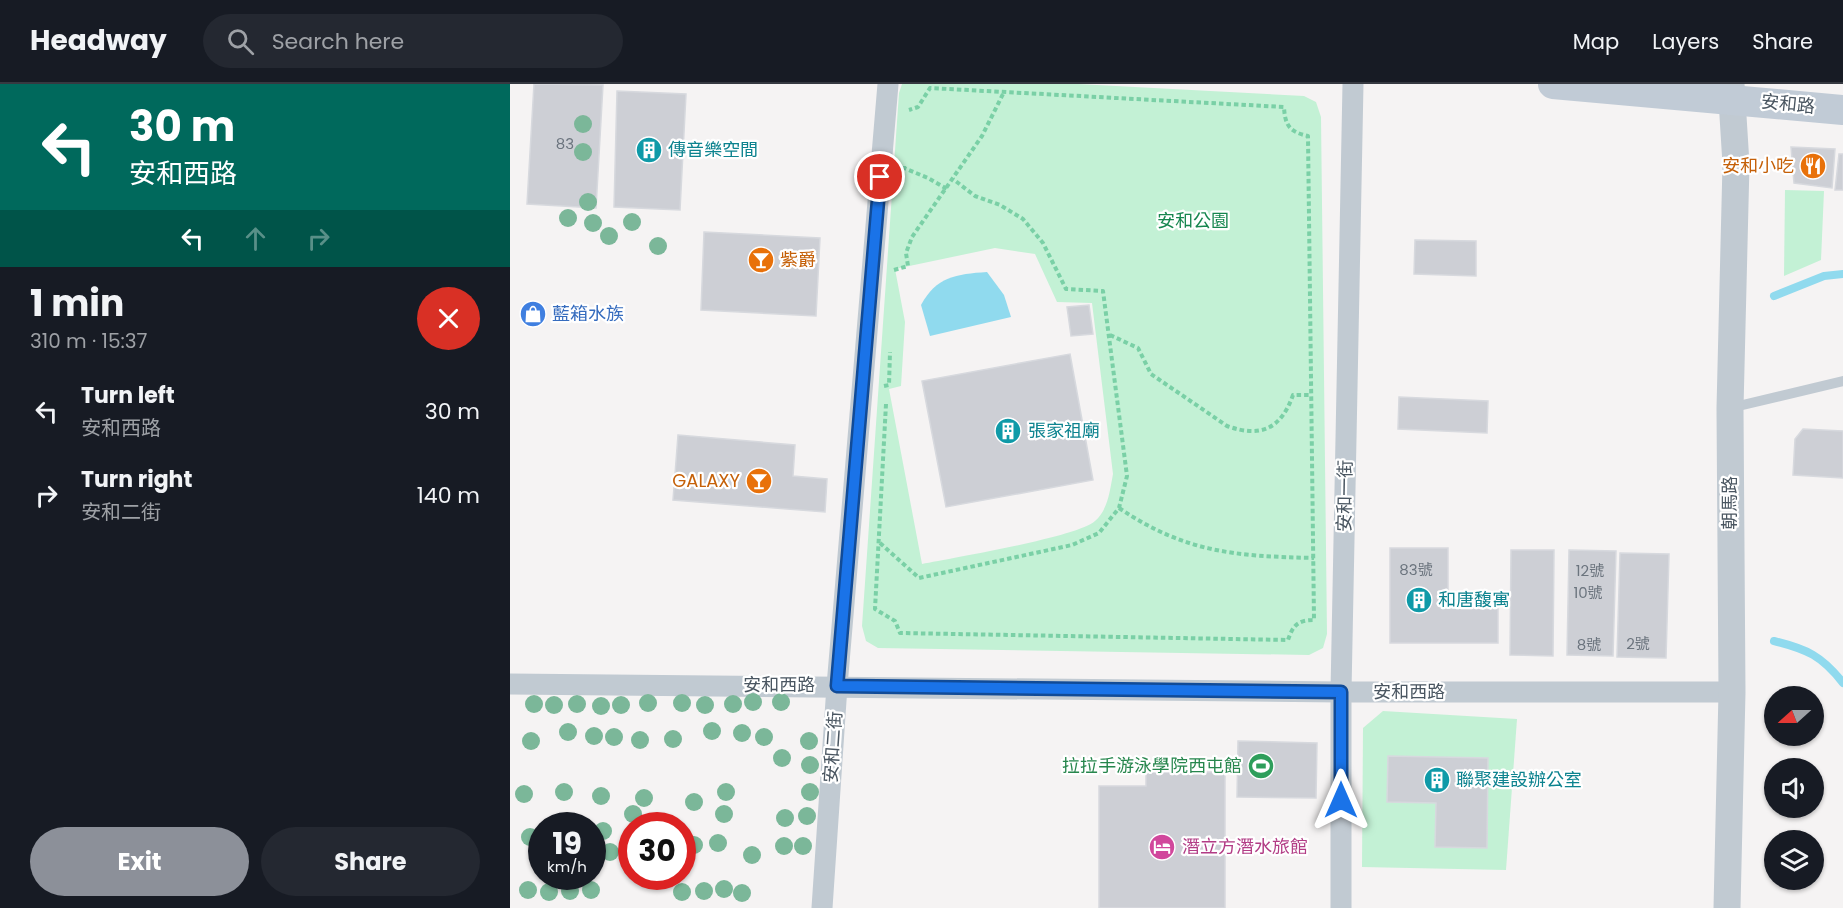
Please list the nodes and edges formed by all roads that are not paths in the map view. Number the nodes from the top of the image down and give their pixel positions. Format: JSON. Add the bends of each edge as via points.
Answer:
{"nodes":[{"id":1,"x":888,"y":84,"type":"edge"},
{"id":2,"x":1353,"y":84,"type":"edge"},
{"id":3,"x":1553,"y":84,"type":"edge"},
{"id":4,"x":1734,"y":89,"type":"edge"},
{"id":5,"x":1843,"y":110,"type":"edge"},
{"id":6,"x":1843,"y":381,"type":"edge"},
{"id":7,"x":1730,"y":408,"type":"junction"},
{"id":8,"x":510,"y":684,"type":"edge"},
{"id":9,"x":837,"y":686,"type":"junction"},
{"id":10,"x":1341,"y":692,"type":"junction"},
{"id":11,"x":1732,"y":692,"type":"junction"},
{"id":12,"x":822,"y":908,"type":"edge"},
{"id":13,"x":1341,"y":908,"type":"edge"},
{"id":14,"x":1727,"y":908,"type":"edge"}],
"edges":[{"from":1,"to":9,"type":"street","name":"安和二街"},
{"from":2,"to":10,"type":"street","name":"安和一街"},
{"from":3,"to":4,"type":"main road","name":"安和路"},
{"from":4,"to":5,"type":"main road","name":"安和路"},
{"from":4,"to":7,"type":"street","name":"朝馬路"},
{"from":6,"to":7,"type":"lane"},
{"from":7,"to":11,"type":"street","name":"朝馬路"},
{"from":8,"to":9,"type":"street","name":"安和西路"},
{"from":9,"to":10,"type":"street","name":"安和西路"},
{"from":9,"to":12,"type":"street","name":"安和二街"},
{"from":10,"to":11,"type":"street","name":"安和西路"},
{"from":10,"to":13,"type":"street","name":"安和一街"},
{"from":11,"to":14,"type":"street","name":"朝馬路"}]}
